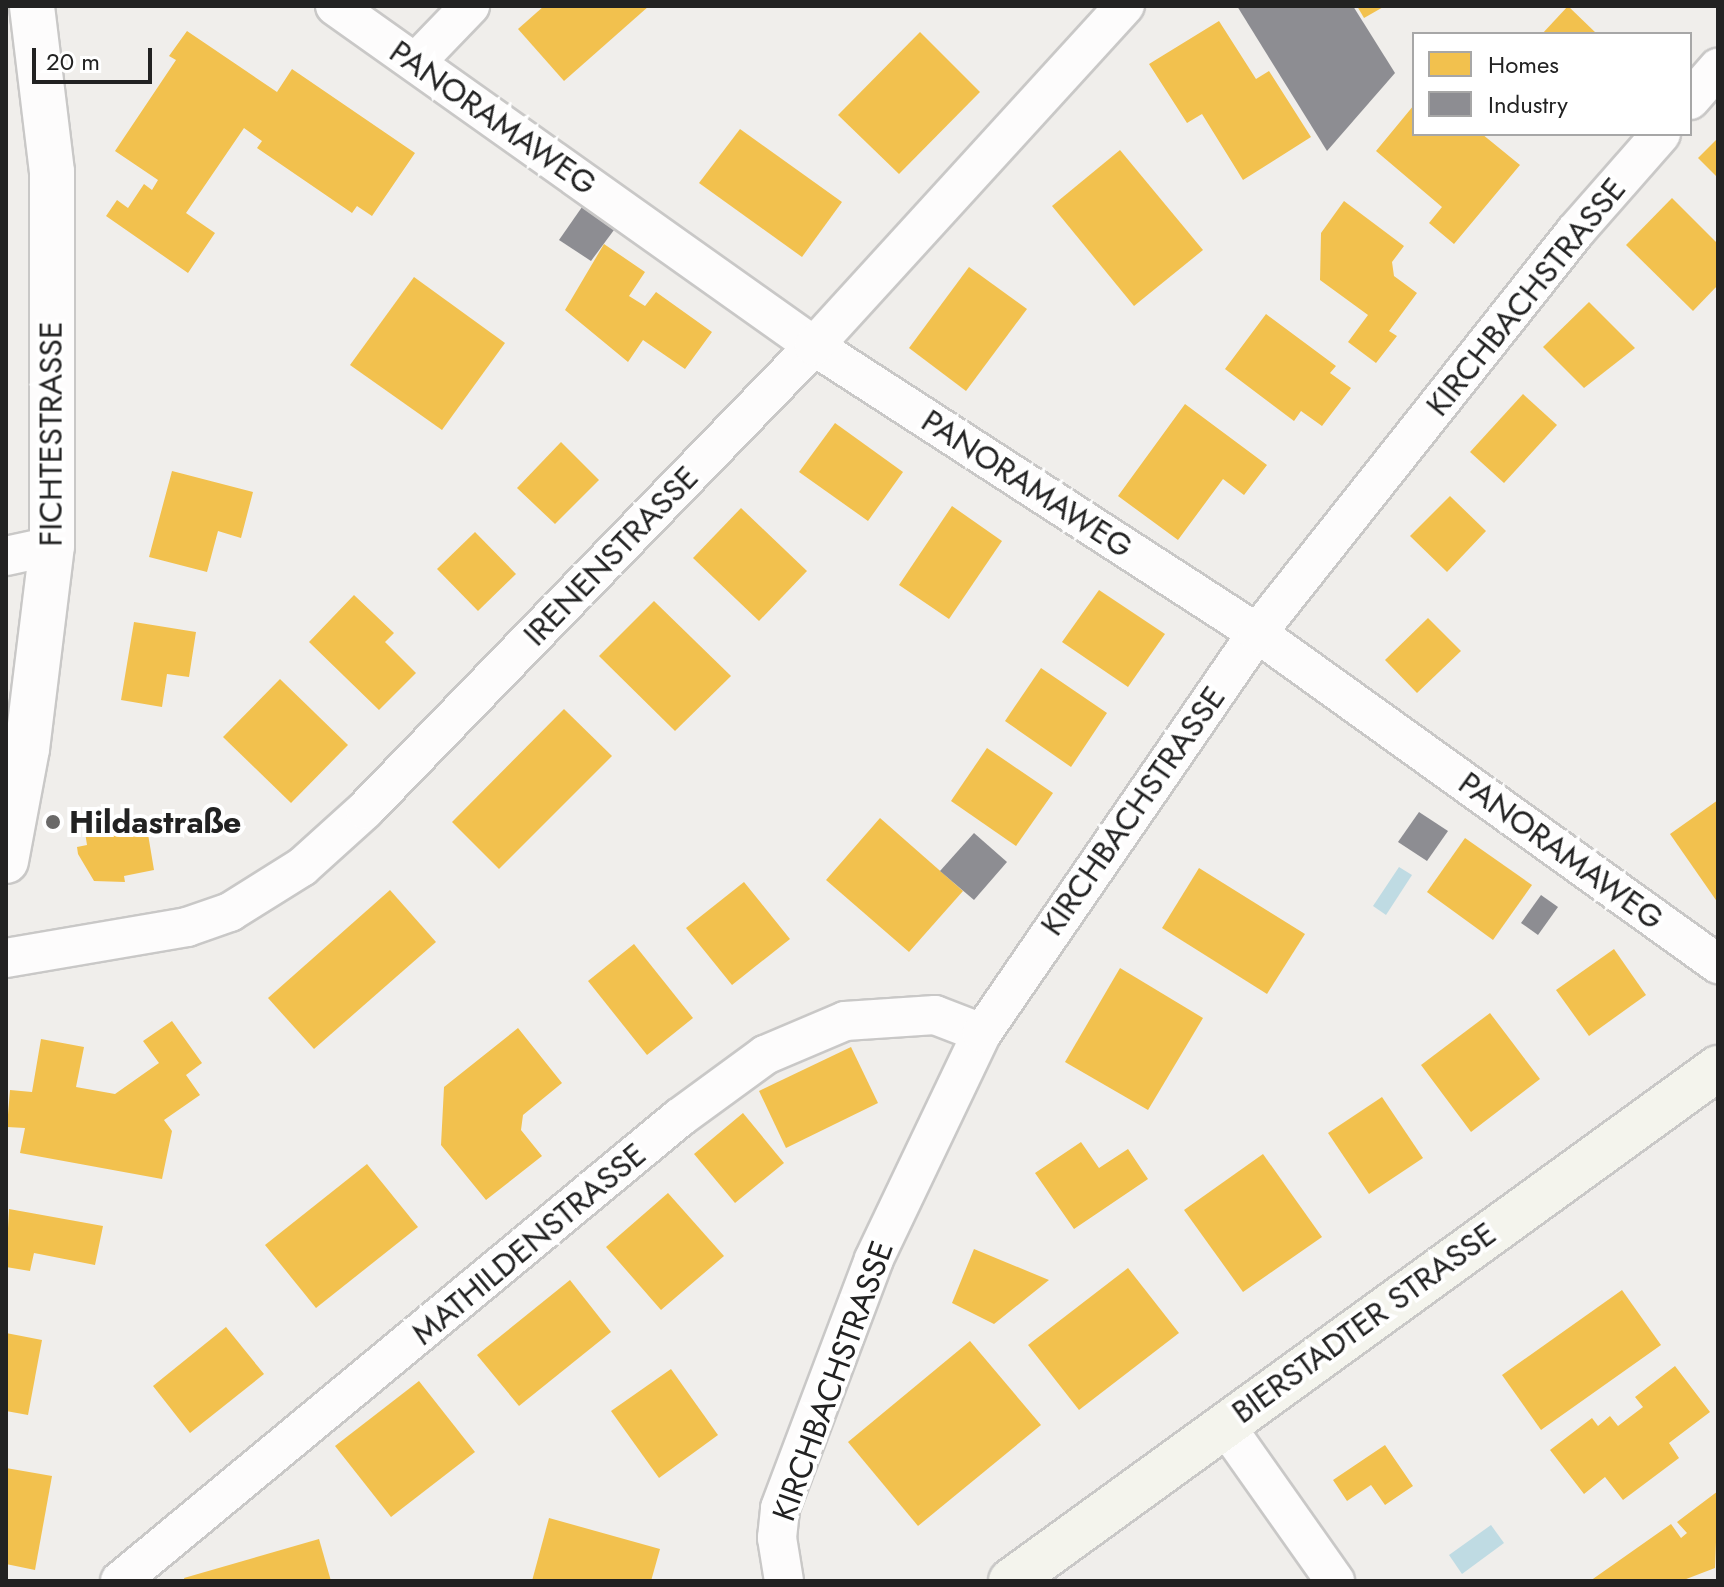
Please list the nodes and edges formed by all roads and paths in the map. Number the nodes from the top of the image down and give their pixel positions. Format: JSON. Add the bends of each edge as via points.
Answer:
{"nodes":[{"id":1,"x":32,"y":6,"type":"edge"},
{"id":2,"x":335,"y":6,"type":"edge"},
{"id":3,"x":470,"y":6,"type":"edge"},
{"id":4,"x":1125,"y":6,"type":"edge"},
{"id":5,"x":416,"y":62,"type":"junction"},
{"id":6,"x":1718,"y":68,"type":"edge"},
{"id":7,"x":1692,"y":98,"type":"edge"},
{"id":8,"x":1659,"y":136,"type":"edge"},
{"id":9,"x":814,"y":346,"type":"junction"},
{"id":10,"x":52,"y":546,"type":"junction"},
{"id":11,"x":6,"y":556,"type":"edge"},
{"id":12,"x":1257,"y":633,"type":"junction"},
{"id":13,"x":6,"y":861,"type":"edge"},
{"id":14,"x":6,"y":958,"type":"edge"},
{"id":15,"x":1718,"y":964,"type":"edge"},
{"id":16,"x":982,"y":1033,"type":"junction"},
{"id":17,"x":1718,"y":1068,"type":"edge"},
{"id":18,"x":1225,"y":1425,"type":"junction"},
{"id":19,"x":120,"y":1581,"type":"edge"},
{"id":20,"x":784,"y":1581,"type":"edge"},
{"id":21,"x":1011,"y":1581,"type":"edge"},
{"id":22,"x":1335,"y":1581,"type":"edge"}],
"edges":[{"from":1,"to":10,"type":"street","name":"FICHTESTRASSE","via":[[52,172]]},
{"from":2,"to":5,"type":"street","name":"PANORAMAWEG"},
{"from":3,"to":5,"type":"street"},
{"from":4,"to":9,"type":"street","name":"IRENENSTRASSE"},
{"from":5,"to":9,"type":"street","name":"PANORAMAWEG"},
{"from":6,"to":7,"type":"street"},
{"from":8,"to":12,"type":"street","name":"KIRCHBACHSTRASSE","via":[[1575,232]]},
{"from":9,"to":12,"type":"street","name":"PANORAMAWEG"},
{"from":9,"to":14,"type":"street","name":"IRENENSTRASSE","via":[[365,810],[302,867],[230,912],[187,927]]},
{"from":10,"to":11,"type":"street"},
{"from":10,"to":13,"type":"street","name":"FICHTESTRASSE","via":[[27,749]]},
{"from":12,"to":15,"type":"street","name":"PANORAMAWEG"},
{"from":12,"to":16,"type":"street","name":"KIRCHBACHSTRASSE"},
{"from":16,"to":19,"type":"street","name":"MATHILDENSTRASSE","via":[[935,1015],[845,1021],[765,1055],[679,1118]]},
{"from":16,"to":20,"type":"street","name":"KIRCHBACHSTRASSE","via":[[874,1259],[784,1495],[777,1538]]},
{"from":17,"to":18,"type":"main road","name":"BIERSTADTER STRASSE"},
{"from":18,"to":21,"type":"main road","name":"BIERSTADTER STRASSE"},
{"from":18,"to":22,"type":"street"}]}
